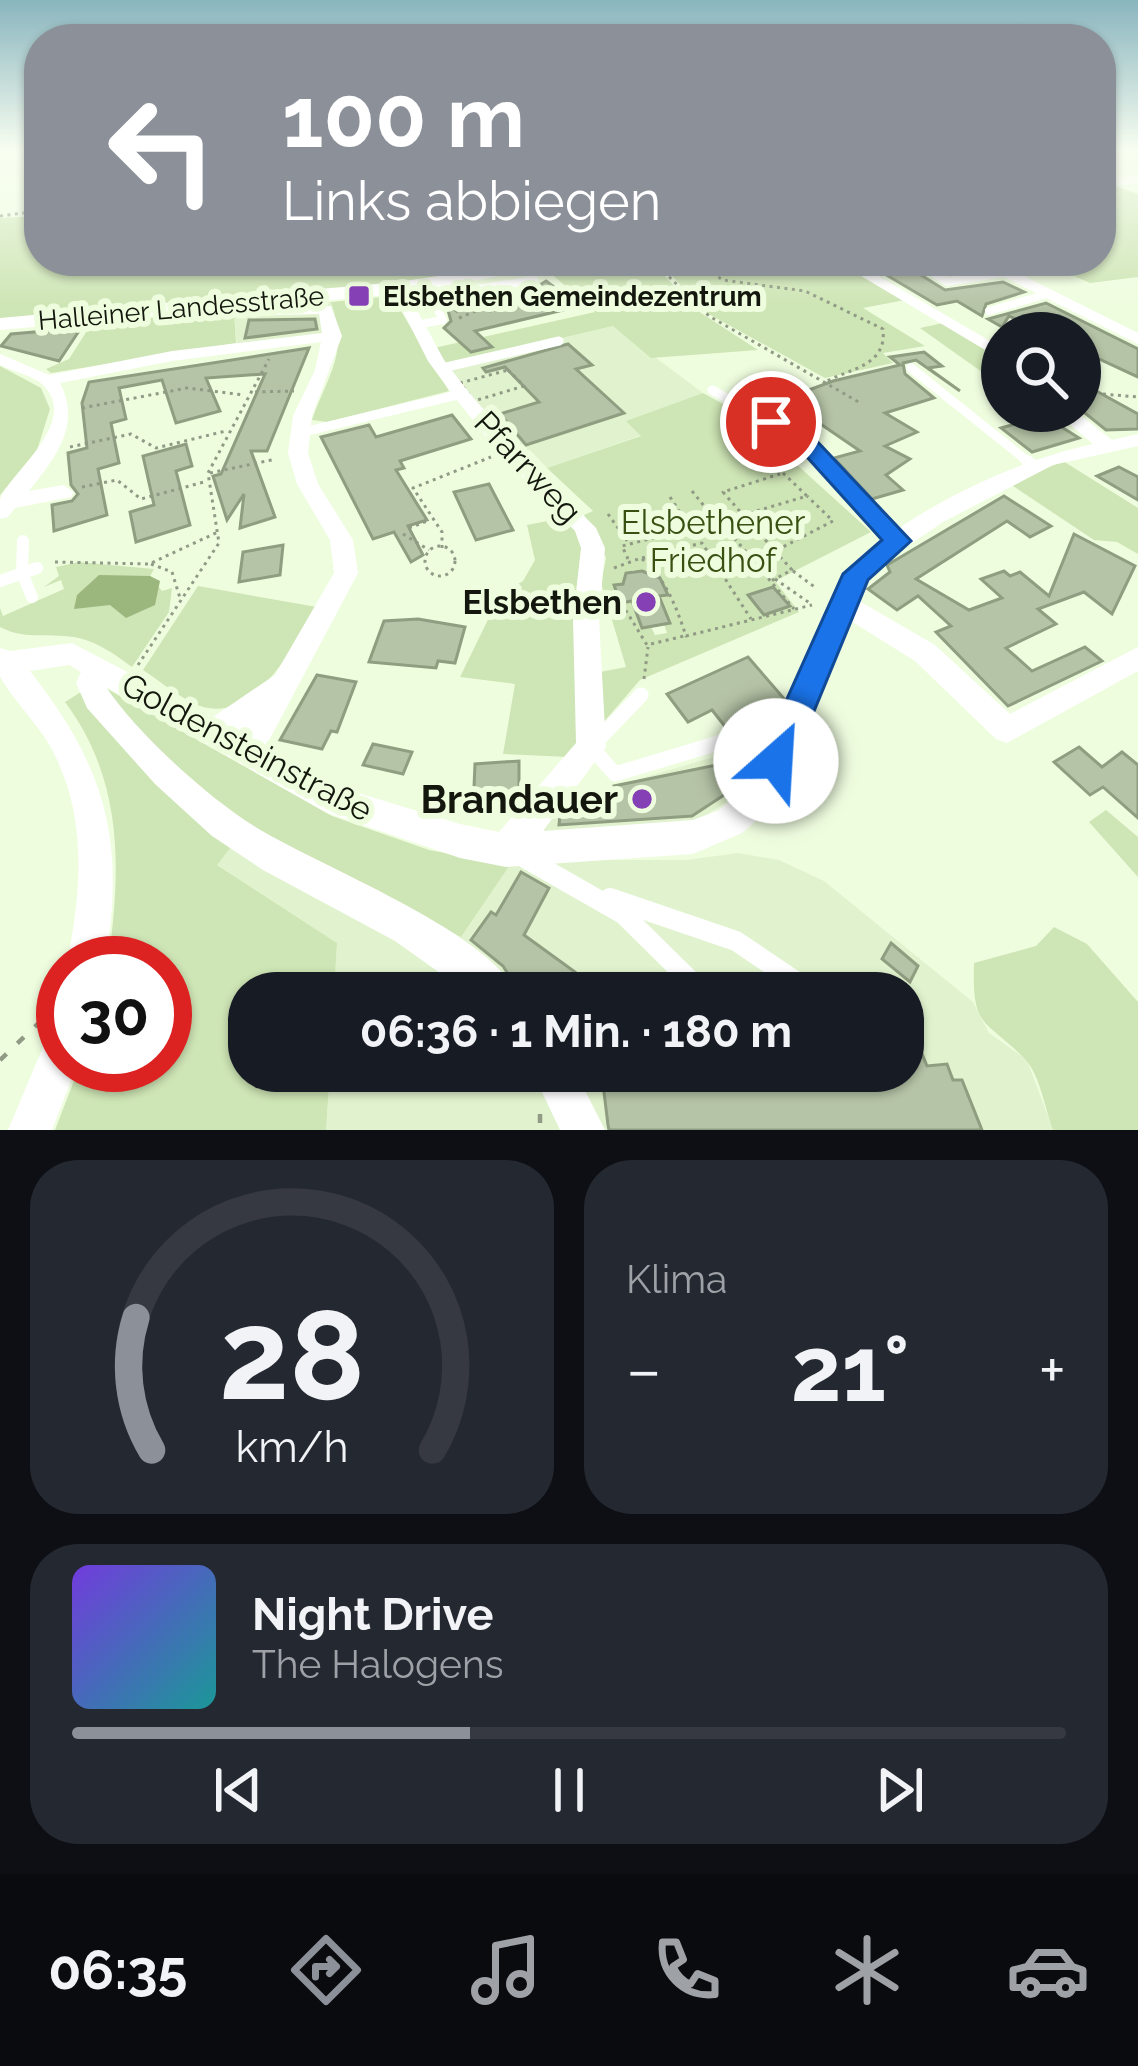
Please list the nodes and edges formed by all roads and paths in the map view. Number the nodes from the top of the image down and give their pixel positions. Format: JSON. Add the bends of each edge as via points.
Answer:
{"nodes":[{"id":1,"x":481,"y":276,"type":"edge"},
{"id":2,"x":509,"y":276,"type":"edge"},
{"id":3,"x":668,"y":276,"type":"edge"},
{"id":4,"x":717,"y":276,"type":"edge"},
{"id":5,"x":868,"y":276,"type":"edge"},
{"id":6,"x":937,"y":276,"type":"edge"},
{"id":7,"x":984,"y":276,"type":"edge"},
{"id":8,"x":1008,"y":276,"type":"edge"},
{"id":9,"x":398,"y":288,"type":"junction"},
{"id":10,"x":478,"y":289,"type":"junction"},
{"id":11,"x":1045,"y":295,"type":"junction"},
{"id":12,"x":543,"y":301,"type":"dead end"},
{"id":13,"x":252,"y":303,"type":"junction"},
{"id":14,"x":493,"y":303,"type":"junction"},
{"id":15,"x":515,"y":306,"type":"junction"},
{"id":16,"x":488,"y":310,"type":"junction"},
{"id":17,"x":989,"y":311,"type":"dead end"},
{"id":18,"x":443,"y":320,"type":"junction"},
{"id":19,"x":0,"y":324,"type":"edge"},
{"id":20,"x":416,"y":325,"type":"junction"},
{"id":21,"x":334,"y":336,"type":"junction"},
{"id":22,"x":1138,"y":338,"type":"edge"},
{"id":23,"x":559,"y":341,"type":"dead end"},
{"id":24,"x":981,"y":343,"type":"edge"},
{"id":25,"x":275,"y":346,"type":"junction"},
{"id":26,"x":0,"y":358,"type":"edge"},
{"id":27,"x":442,"y":368,"type":"junction"},
{"id":28,"x":911,"y":368,"type":"dead end"},
{"id":29,"x":508,"y":370,"type":"joint"},
{"id":30,"x":48,"y":380,"type":"junction"},
{"id":31,"x":824,"y":382,"type":"junction"},
{"id":32,"x":310,"y":390,"type":"junction"},
{"id":33,"x":712,"y":390,"type":"dead end"},
{"id":34,"x":254,"y":392,"type":"junction"},
{"id":35,"x":461,"y":394,"type":"junction"},
{"id":36,"x":1102,"y":394,"type":"dead end"},
{"id":37,"x":246,"y":396,"type":"junction"},
{"id":38,"x":1138,"y":397,"type":"edge"},
{"id":39,"x":862,"y":404,"type":"dead end"},
{"id":40,"x":72,"y":411,"type":"junction"},
{"id":41,"x":228,"y":430,"type":"junction"},
{"id":42,"x":1090,"y":432,"type":"edge"},
{"id":43,"x":1138,"y":440,"type":"edge"},
{"id":44,"x":1107,"y":445,"type":"junction"},
{"id":45,"x":58,"y":448,"type":"junction"},
{"id":46,"x":294,"y":449,"type":"junction"},
{"id":47,"x":508,"y":451,"type":"junction"},
{"id":48,"x":1035,"y":466,"type":"junction"},
{"id":49,"x":208,"y":473,"type":"junction"},
{"id":50,"x":206,"y":482,"type":"junction"},
{"id":51,"x":692,"y":491,"type":"dead end"},
{"id":52,"x":63,"y":492,"type":"joint"},
{"id":53,"x":807,"y":496,"type":"junction"},
{"id":54,"x":670,"y":497,"type":"dead end"},
{"id":55,"x":639,"y":506,"type":"dead end"},
{"id":56,"x":4,"y":507,"type":"edge"},
{"id":57,"x":608,"y":514,"type":"dead end"},
{"id":58,"x":743,"y":515,"type":"junction"},
{"id":59,"x":433,"y":519,"type":"junction"},
{"id":60,"x":718,"y":521,"type":"junction"},
{"id":61,"x":409,"y":528,"type":"dead end"},
{"id":62,"x":691,"y":528,"type":"junction"},
{"id":63,"x":220,"y":532,"type":"junction"},
{"id":64,"x":403,"y":533,"type":"dead end"},
{"id":65,"x":658,"y":537,"type":"junction"},
{"id":66,"x":23,"y":541,"type":"dead end"},
{"id":67,"x":898,"y":541,"type":"junction"},
{"id":68,"x":629,"y":544,"type":"junction"},
{"id":69,"x":442,"y":548,"type":"junction"},
{"id":70,"x":430,"y":551,"type":"junction"},
{"id":71,"x":776,"y":551,"type":"junction"},
{"id":72,"x":641,"y":558,"type":"junction"},
{"id":73,"x":629,"y":561,"type":"junction"},
{"id":74,"x":149,"y":564,"type":"junction"},
{"id":75,"x":792,"y":569,"type":"junction"},
{"id":76,"x":29,"y":571,"type":"junction"},
{"id":77,"x":773,"y":580,"type":"junction"},
{"id":78,"x":0,"y":581,"type":"edge"},
{"id":79,"x":816,"y":588,"type":"dead end"},
{"id":80,"x":32,"y":597,"type":"dead end"},
{"id":81,"x":181,"y":601,"type":"junction"},
{"id":82,"x":844,"y":604,"type":"junction"},
{"id":83,"x":795,"y":610,"type":"junction"},
{"id":84,"x":752,"y":620,"type":"junction"},
{"id":85,"x":686,"y":636,"type":"junction"},
{"id":86,"x":647,"y":645,"type":"junction"},
{"id":87,"x":1138,"y":658,"type":"edge"},
{"id":88,"x":3,"y":661,"type":"edge"},
{"id":89,"x":113,"y":670,"type":"junction"},
{"id":90,"x":285,"y":680,"type":"junction"},
{"id":91,"x":642,"y":688,"type":"joint"},
{"id":92,"x":212,"y":735,"type":"junction"},
{"id":93,"x":722,"y":742,"type":"dead end"},
{"id":94,"x":591,"y":748,"type":"junction"},
{"id":95,"x":247,"y":753,"type":"junction"},
{"id":96,"x":506,"y":850,"type":"junction"},
{"id":97,"x":605,"y":896,"type":"junction"},
{"id":98,"x":81,"y":936,"type":"edge"},
{"id":99,"x":470,"y":972,"type":"edge"},
{"id":100,"x":686,"y":972,"type":"edge"},
{"id":101,"x":782,"y":972,"type":"edge"},
{"id":102,"x":36,"y":1040,"type":"edge"},
{"id":103,"x":0,"y":1060,"type":"edge"},
{"id":104,"x":37,"y":1092,"type":"edge"},
{"id":105,"x":565,"y":1092,"type":"edge"},
{"id":106,"x":30,"y":1130,"type":"edge"},
{"id":107,"x":584,"y":1130,"type":"edge"}],
"edges":[{"from":1,"to":9,"type":"main road","name":"Halleiner Landesstraße"},
{"from":2,"to":10,"type":"lane"},
{"from":3,"to":31,"type":"path","via":[[709,316]]},
{"from":4,"to":31,"type":"path","via":[[806,291],[884,329],[877,361]]},
{"from":5,"to":24,"type":"street"},
{"from":6,"to":7,"type":"street","via":[[947,282]]},
{"from":8,"to":11,"type":"street"},
{"from":9,"to":13,"type":"main road","name":"Halleiner Landesstraße"},
{"from":9,"to":20,"type":"street","name":"Pfarrweg"},
{"from":10,"to":14,"type":"path"},
{"from":10,"to":18,"type":"lane","via":[[437,298]]},
{"from":11,"to":17,"type":"lane"},
{"from":11,"to":22,"type":"street"},
{"from":12,"to":15,"type":"path"},
{"from":13,"to":19,"type":"main road","name":"Halleiner Landesstraße"},
{"from":13,"to":21,"type":"street","via":[[253,313],[321,306]]},
{"from":14,"to":15,"type":"path"},
{"from":14,"to":16,"type":"path"},
{"from":15,"to":16,"type":"path"},
{"from":16,"to":18,"type":"path"},
{"from":18,"to":20,"type":"lane"},
{"from":20,"to":27,"type":"street","name":"Pfarrweg"},
{"from":21,"to":25,"type":"street"},
{"from":21,"to":32,"type":"street"},
{"from":23,"to":27,"type":"lane"},
{"from":25,"to":30,"type":"street"},
{"from":25,"to":34,"type":"path"},
{"from":26,"to":30,"type":"street"},
{"from":27,"to":35,"type":"street","name":"Pfarrweg"},
{"from":28,"to":48,"type":"lane"},
{"from":29,"to":29,"type":"path","via":[[476,379],[460,383],[474,401],[524,386]]},
{"from":30,"to":40,"type":"street"},
{"from":31,"to":39,"type":"path"},
{"from":32,"to":34,"type":"path"},
{"from":32,"to":46,"type":"street"},
{"from":33,"to":67,"type":"lane","via":[[805,441]]},
{"from":34,"to":37,"type":"path"},
{"from":35,"to":46,"type":"lane"},
{"from":35,"to":47,"type":"street","name":"Pfarrweg"},
{"from":36,"to":38,"type":"path"},
{"from":37,"to":40,"type":"path","via":[[218,387]]},
{"from":37,"to":41,"type":"path"},
{"from":40,"to":45,"type":"street"},
{"from":41,"to":45,"type":"path","via":[[156,448],[131,434]]},
{"from":41,"to":49,"type":"path"},
{"from":42,"to":44,"type":"street"},
{"from":43,"to":44,"type":"street","name":"Goldensteinstraße"},
{"from":44,"to":48,"type":"street","name":"Goldensteinstraße"},
{"from":45,"to":56,"type":"street"},
{"from":46,"to":49,"type":"path"},
{"from":46,"to":90,"type":"street","via":[[348,550],[346,573]]},
{"from":47,"to":59,"type":"path","via":[[413,488]]},
{"from":47,"to":94,"type":"street","name":"Pfarrweg","via":[[570,510],[593,548],[586,620]]},
{"from":48,"to":67,"type":"street","name":"Goldensteinstraße"},
{"from":49,"to":50,"type":"path"},
{"from":50,"to":52,"type":"path","via":[[141,499],[117,480]]},
{"from":50,"to":63,"type":"path"},
{"from":51,"to":60,"type":"path"},
{"from":52,"to":56,"type":"street"},
{"from":53,"to":58,"type":"path"},
{"from":53,"to":58,"type":"path","via":[[783,473],[723,491]]},
{"from":53,"to":71,"type":"path","via":[[833,521]]},
{"from":54,"to":62,"type":"path"},
{"from":55,"to":65,"type":"path"},
{"from":57,"to":68,"type":"path"},
{"from":58,"to":60,"type":"path"},
{"from":58,"to":71,"type":"path"},
{"from":59,"to":61,"type":"path"},
{"from":59,"to":69,"type":"path"},
{"from":60,"to":62,"type":"path"},
{"from":60,"to":77,"type":"path"},
{"from":62,"to":65,"type":"path"},
{"from":63,"to":74,"type":"path"},
{"from":63,"to":81,"type":"path"},
{"from":64,"to":70,"type":"path"},
{"from":65,"to":68,"type":"path"},
{"from":66,"to":76,"type":"lane"},
{"from":67,"to":82,"type":"street","name":"Goldensteinstraße","via":[[857,574]]},
{"from":68,"to":73,"type":"path","via":[[622,546]]},
{"from":69,"to":70,"type":"path"},
{"from":69,"to":70,"type":"path","via":[[459,558],[443,574],[423,567]]},
{"from":71,"to":75,"type":"path"},
{"from":72,"to":73,"type":"path"},
{"from":72,"to":84,"type":"path","via":[[702,543]]},
{"from":72,"to":85,"type":"path","via":[[667,581]]},
{"from":73,"to":86,"type":"path","via":[[609,579]]},
{"from":74,"to":76,"type":"path","via":[[66,559]]},
{"from":74,"to":81,"type":"path","via":[[172,572]]},
{"from":75,"to":77,"type":"path"},
{"from":75,"to":79,"type":"path"},
{"from":76,"to":78,"type":"lane"},
{"from":76,"to":80,"type":"lane"},
{"from":77,"to":83,"type":"path"},
{"from":77,"to":83,"type":"path","via":[[812,605]]},
{"from":81,"to":89,"type":"path"},
{"from":82,"to":87,"type":"street","via":[[926,653],[1007,730]]},
{"from":82,"to":96,"type":"street","name":"Goldensteinstraße","via":[[757,799],[730,822],[693,837]]},
{"from":83,"to":84,"type":"path"},
{"from":84,"to":85,"type":"path"},
{"from":85,"to":86,"type":"path"},
{"from":86,"to":91,"type":"path"},
{"from":88,"to":89,"type":"street","name":"Goldensteinstraße","via":[[72,654]]},
{"from":88,"to":98,"type":"street","name":"Goldensteinstraße","via":[[77,756],[92,808],[97,880]]},
{"from":89,"to":92,"type":"street","name":"Goldensteinstraße"},
{"from":89,"to":99,"type":"street","name":"Goldensteinstraße","via":[[90,682],[97,699],[200,806]]},
{"from":90,"to":92,"type":"street"},
{"from":90,"to":95,"type":"street"},
{"from":91,"to":94,"type":"lane"},
{"from":92,"to":95,"type":"street","name":"Goldensteinstraße"},
{"from":93,"to":94,"type":"lane","via":[[615,774]]},
{"from":94,"to":96,"type":"street"},
{"from":95,"to":96,"type":"street","name":"Goldensteinstraße","via":[[399,825]]},
{"from":96,"to":97,"type":"lane"},
{"from":97,"to":100,"type":"lane"},
{"from":97,"to":101,"type":"lane","via":[[736,941]]},
{"from":102,"to":103,"type":"path"},
{"from":104,"to":106,"type":"street"},
{"from":105,"to":107,"type":"street"}]}
